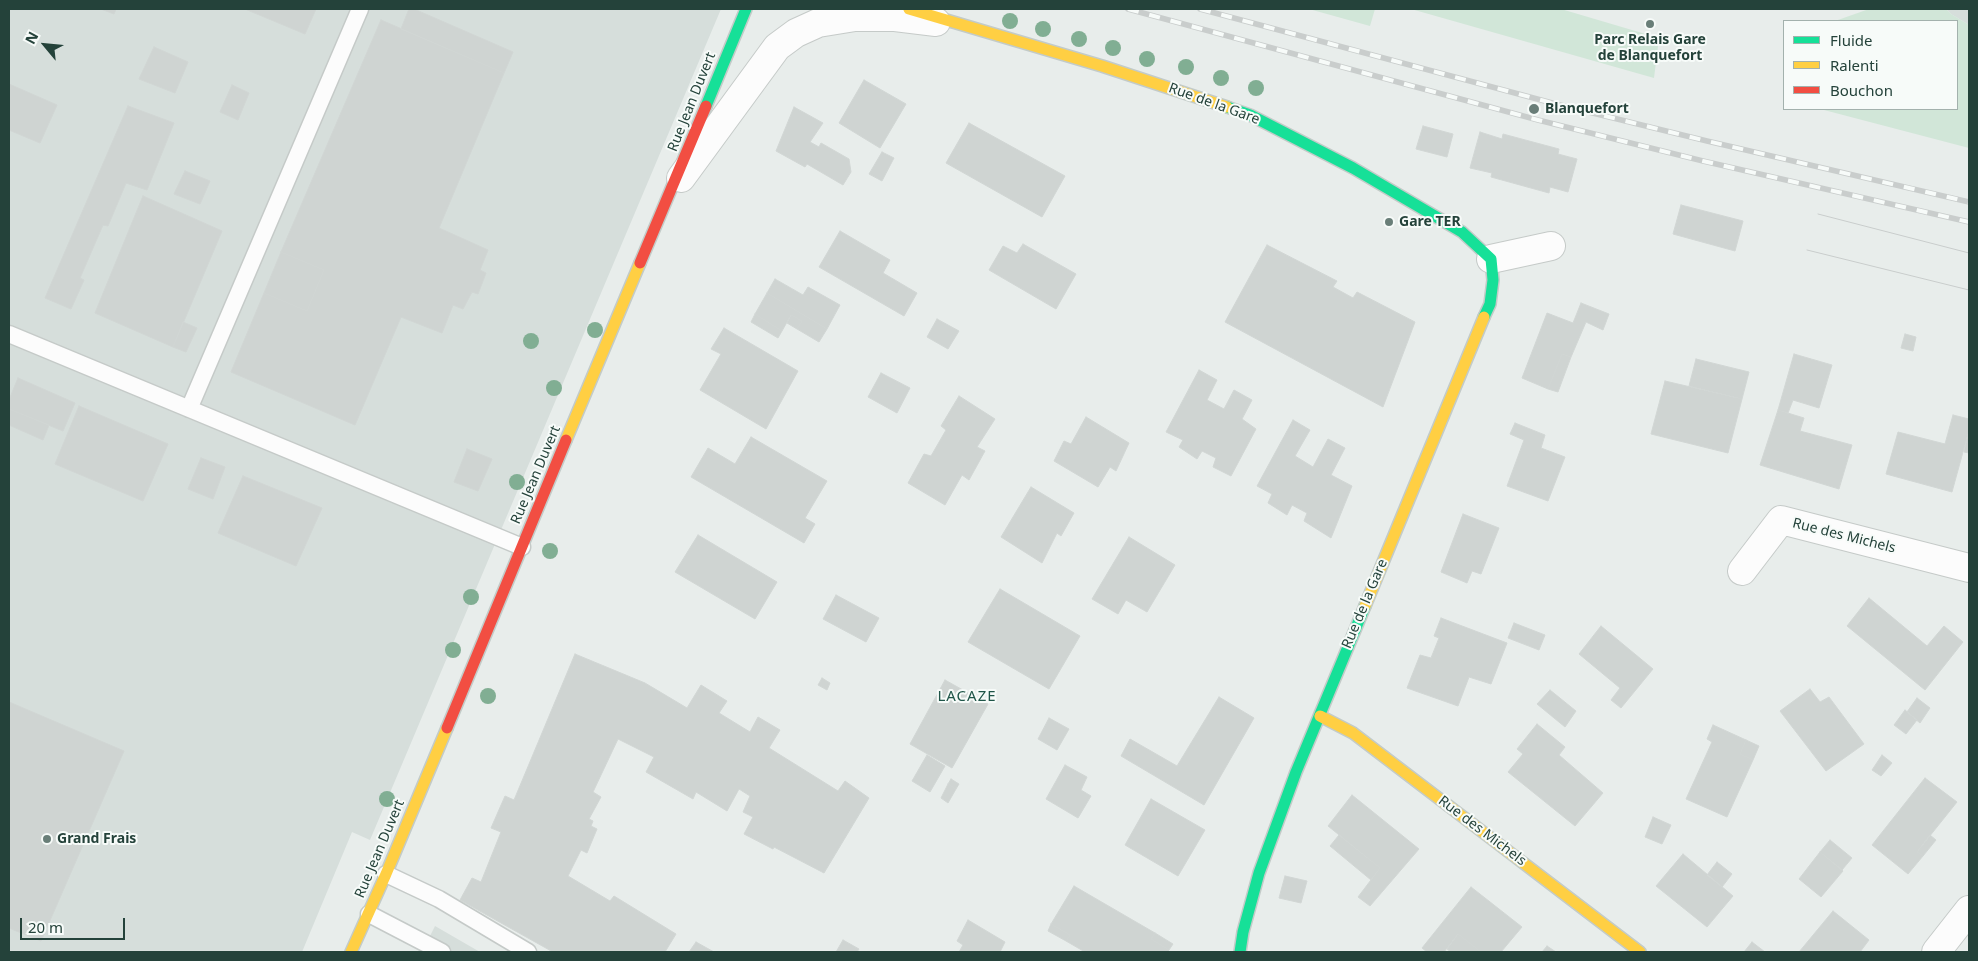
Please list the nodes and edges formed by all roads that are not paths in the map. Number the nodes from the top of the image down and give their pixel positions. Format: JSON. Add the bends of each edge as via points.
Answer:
{"nodes":[{"id":1,"x":360,"y":9,"type":"edge"},
{"id":2,"x":746,"y":9,"type":"edge"},
{"id":3,"x":909,"y":9,"type":"edge"},
{"id":4,"x":955,"y":24,"type":"junction"},
{"id":5,"x":672,"y":189,"type":"junction"},
{"id":6,"x":1550,"y":246,"type":"dead end"},
{"id":7,"x":1492,"y":259,"type":"junction"},
{"id":8,"x":9,"y":334,"type":"edge"},
{"id":9,"x":189,"y":409,"type":"junction"},
{"id":10,"x":522,"y":547,"type":"junction"},
{"id":11,"x":1969,"y":568,"type":"edge"},
{"id":12,"x":1742,"y":571,"type":"dead end"},
{"id":13,"x":1320,"y":716,"type":"junction"},
{"id":14,"x":386,"y":874,"type":"junction"},
{"id":15,"x":1969,"y":910,"type":"edge"},
{"id":16,"x":369,"y":914,"type":"junction"},
{"id":17,"x":351,"y":952,"type":"edge"},
{"id":18,"x":442,"y":952,"type":"edge"},
{"id":19,"x":528,"y":952,"type":"edge"},
{"id":20,"x":1240,"y":952,"type":"edge"},
{"id":21,"x":1640,"y":952,"type":"edge"},
{"id":22,"x":1936,"y":952,"type":"edge"}],
"edges":[{"from":1,"to":9,"type":"lane"},
{"from":2,"to":5,"type":"street","name":"Rue Jean Duvert"},
{"from":3,"to":4,"type":"street","name":"Rue de la Gare"},
{"from":4,"to":5,"type":"street","via":[[895,17],[855,17],[818,23],[796,33],[777,46]]},
{"from":4,"to":7,"type":"street","name":"Rue de la Gare","via":[[1112,69],[1250,115],[1353,168],[1462,232]]},
{"from":5,"to":10,"type":"street","name":"Rue Jean Duvert"},
{"from":6,"to":7,"type":"street"},
{"from":7,"to":13,"type":"street","name":"Rue de la Gare","via":[[1490,304]]},
{"from":8,"to":9,"type":"lane"},
{"from":9,"to":10,"type":"lane"},
{"from":10,"to":14,"type":"street","name":"Rue Jean Duvert"},
{"from":11,"to":12,"type":"street","name":"Rue des Michels","via":[[1781,520]]},
{"from":13,"to":20,"type":"street","name":"Rue de la Gare","via":[[1259,873]]},
{"from":13,"to":21,"type":"street","name":"Rue des Michels","via":[[1353,733]]},
{"from":14,"to":16,"type":"street","name":"Rue Jean Duvert"},
{"from":14,"to":19,"type":"lane","via":[[439,899]]},
{"from":15,"to":22,"type":"street"},
{"from":16,"to":17,"type":"street","name":"Rue Jean Duvert"},
{"from":16,"to":18,"type":"lane"}]}
